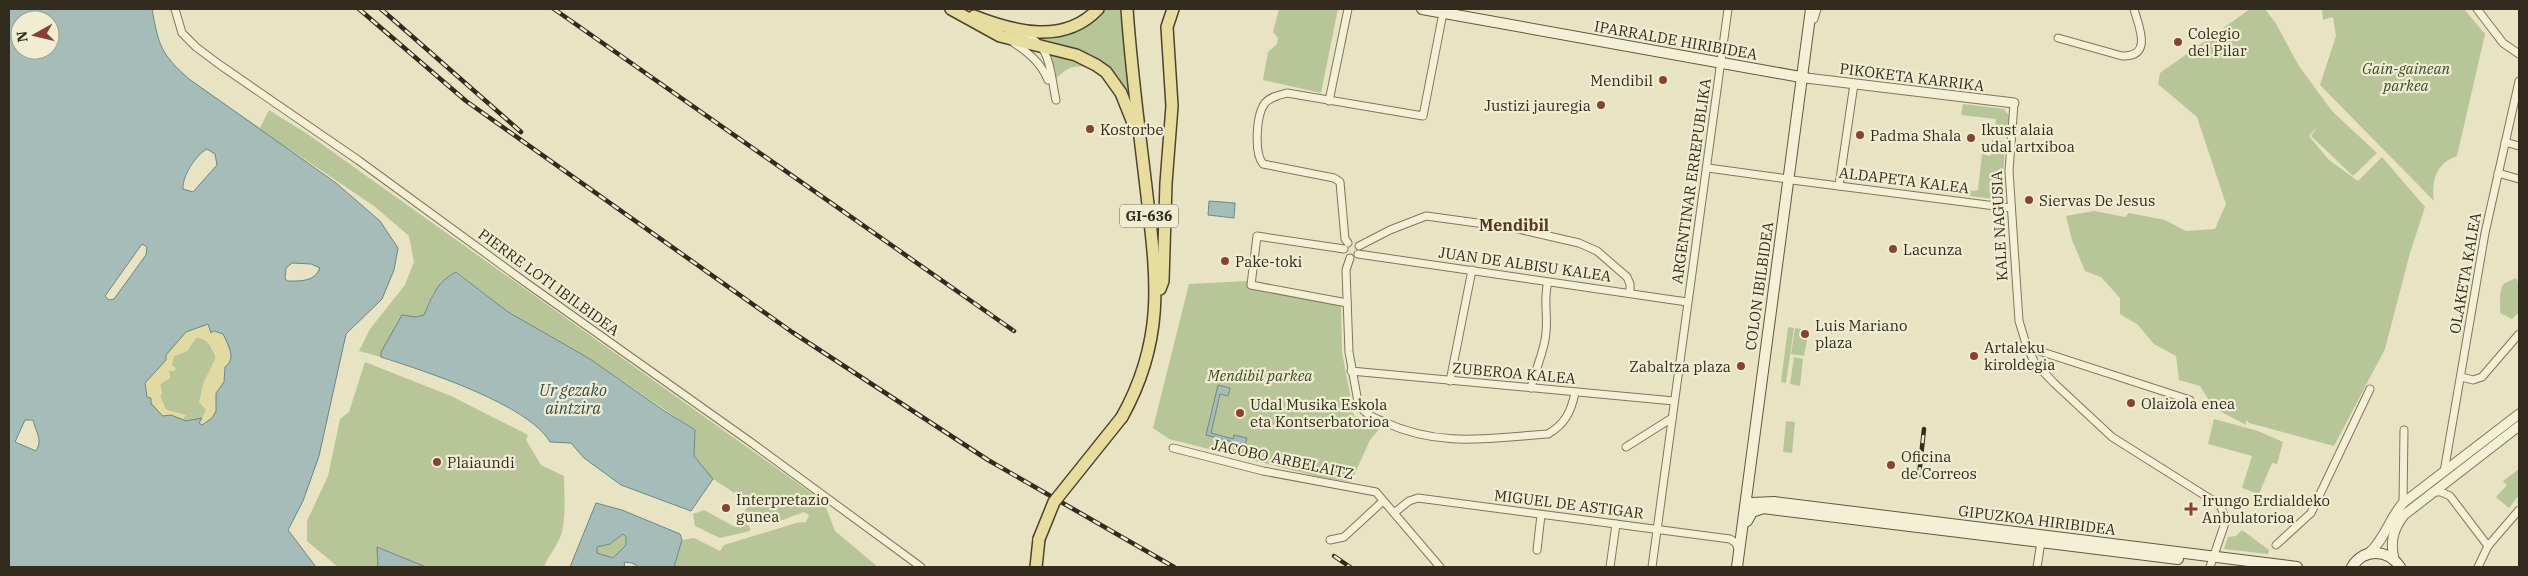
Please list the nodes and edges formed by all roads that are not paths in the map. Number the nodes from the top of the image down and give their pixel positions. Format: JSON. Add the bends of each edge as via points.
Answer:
{"nodes":[{"id":1,"x":175,"y":9,"type":"edge"},
{"id":2,"x":1098,"y":9,"type":"edge"},
{"id":3,"x":1127,"y":9,"type":"edge"},
{"id":4,"x":1173,"y":9,"type":"edge"},
{"id":5,"x":1348,"y":9,"type":"edge"},
{"id":6,"x":1422,"y":9,"type":"edge"},
{"id":7,"x":1728,"y":9,"type":"edge"},
{"id":8,"x":2134,"y":9,"type":"edge"},
{"id":9,"x":2477,"y":9,"type":"edge"},
{"id":10,"x":1814,"y":11,"type":"edge"},
{"id":11,"x":959,"y":13,"type":"edge"},
{"id":12,"x":1443,"y":13,"type":"junction"},
{"id":13,"x":2058,"y":38,"type":"dead end"},
{"id":14,"x":1010,"y":40,"type":"junction"},
{"id":15,"x":1043,"y":48,"type":"junction"},
{"id":16,"x":2519,"y":54,"type":"edge"},
{"id":17,"x":1721,"y":64,"type":"junction"},
{"id":18,"x":1804,"y":78,"type":"junction"},
{"id":19,"x":2519,"y":80,"type":"edge"},
{"id":20,"x":1854,"y":84,"type":"junction"},
{"id":21,"x":1328,"y":101,"type":"junction"},
{"id":22,"x":2014,"y":104,"type":"joint"},
{"id":23,"x":2516,"y":106,"type":"edge"},
{"id":24,"x":1140,"y":135,"type":"junction"},
{"id":25,"x":2505,"y":142,"type":"junction"},
{"id":26,"x":2519,"y":146,"type":"edge"},
{"id":27,"x":1708,"y":168,"type":"junction"},
{"id":28,"x":2498,"y":174,"type":"junction"},
{"id":29,"x":1790,"y":179,"type":"junction"},
{"id":30,"x":2519,"y":179,"type":"edge"},
{"id":31,"x":1839,"y":186,"type":"junction"},
{"id":32,"x":2011,"y":208,"type":"junction"},
{"id":33,"x":1346,"y":246,"type":"junction"},
{"id":34,"x":1359,"y":246,"type":"junction"},
{"id":35,"x":1358,"y":254,"type":"junction"},
{"id":36,"x":1350,"y":258,"type":"junction"},
{"id":37,"x":1472,"y":270,"type":"junction"},
{"id":38,"x":1548,"y":282,"type":"junction"},
{"id":39,"x":1630,"y":293,"type":"junction"},
{"id":40,"x":1156,"y":297,"type":"junction"},
{"id":41,"x":1687,"y":302,"type":"junction"},
{"id":42,"x":1347,"y":303,"type":"junction"},
{"id":43,"x":2519,"y":334,"type":"edge"},
{"id":44,"x":2026,"y":347,"type":"junction"},
{"id":45,"x":1351,"y":371,"type":"junction"},
{"id":46,"x":2461,"y":377,"type":"junction"},
{"id":47,"x":1450,"y":381,"type":"junction"},
{"id":48,"x":1531,"y":388,"type":"junction"},
{"id":49,"x":2370,"y":390,"type":"dead end"},
{"id":50,"x":1575,"y":393,"type":"junction"},
{"id":51,"x":2190,"y":400,"type":"dead end"},
{"id":52,"x":1674,"y":401,"type":"junction"},
{"id":53,"x":2519,"y":414,"type":"edge"},
{"id":54,"x":1672,"y":418,"type":"junction"},
{"id":55,"x":2519,"y":426,"type":"edge"},
{"id":56,"x":2404,"y":430,"type":"dead end"},
{"id":57,"x":1626,"y":447,"type":"dead end"},
{"id":58,"x":1174,"y":448,"type":"dead end"},
{"id":59,"x":2444,"y":472,"type":"junction"},
{"id":60,"x":2453,"y":475,"type":"junction"},
{"id":61,"x":1752,"y":484,"type":"junction"},
{"id":62,"x":2432,"y":492,"type":"junction"},
{"id":63,"x":2450,"y":496,"type":"junction"},
{"id":64,"x":1384,"y":501,"type":"junction"},
{"id":65,"x":1774,"y":502,"type":"junction"},
{"id":66,"x":2403,"y":503,"type":"junction"},
{"id":67,"x":1749,"y":505,"type":"junction"},
{"id":68,"x":2519,"y":510,"type":"edge"},
{"id":69,"x":1394,"y":513,"type":"junction"},
{"id":70,"x":1541,"y":515,"type":"junction"},
{"id":71,"x":1745,"y":518,"type":"junction"},
{"id":72,"x":1616,"y":524,"type":"junction"},
{"id":73,"x":1657,"y":530,"type":"junction"},
{"id":74,"x":1330,"y":540,"type":"dead end"},
{"id":75,"x":2041,"y":542,"type":"junction"},
{"id":76,"x":2276,"y":545,"type":"dead end"},
{"id":77,"x":2488,"y":546,"type":"junction"},
{"id":78,"x":1537,"y":550,"type":"dead end"},
{"id":79,"x":1739,"y":550,"type":"junction"},
{"id":80,"x":2369,"y":553,"type":"junction"},
{"id":81,"x":2212,"y":562,"type":"edge"},
{"id":82,"x":2397,"y":563,"type":"edge"},
{"id":83,"x":2351,"y":565,"type":"edge"},
{"id":84,"x":921,"y":567,"type":"edge"},
{"id":85,"x":1036,"y":567,"type":"edge"},
{"id":86,"x":1440,"y":567,"type":"edge"},
{"id":87,"x":1610,"y":567,"type":"edge"},
{"id":88,"x":1652,"y":567,"type":"edge"},
{"id":89,"x":1736,"y":567,"type":"edge"},
{"id":90,"x":1741,"y":567,"type":"edge"},
{"id":91,"x":2037,"y":567,"type":"edge"},
{"id":92,"x":2242,"y":567,"type":"edge"},
{"id":93,"x":2297,"y":567,"type":"edge"},
{"id":94,"x":2478,"y":567,"type":"edge"}],
"edges":[{"from":1,"to":84,"type":"street","name":"PIERRE LOTI IBILBIDEA","via":[[182,32],[220,65],[358,160]]},
{"from":2,"to":11,"type":"main road","via":[[1080,24],[1049,32],[1010,28]]},
{"from":3,"to":24,"type":"main road","number":"GI-636"},
{"from":4,"to":40,"type":"main road","via":[[1167,27],[1172,106],[1163,281]]},
{"from":5,"to":21,"type":"street"},
{"from":6,"to":12,"type":"main road","name":"IPARRALDE HIRIBIDEA"},
{"from":7,"to":17,"type":"street","name":"ARGENTINAR ERREPUBLIKA"},
{"from":8,"to":13,"type":"street","via":[[2142,45],[2132,56]]},
{"from":9,"to":16,"type":"street","via":[[2504,43]]},
{"from":10,"to":18,"type":"main road","name":"COLON IBILBIDEA"},
{"from":11,"to":14,"type":"main road"},
{"from":11,"to":15,"type":"street","via":[[1000,30],[1032,38]]},
{"from":12,"to":17,"type":"main road","name":"IPARRALDE HIRIBIDEA"},
{"from":12,"to":21,"type":"street","via":[[1423,116]]},
{"from":14,"to":15,"type":"main road"},
{"from":14,"to":15,"type":"street","via":[[1044,70],[1056,100]]},
{"from":15,"to":24,"type":"main road","via":[[1076,55],[1106,72],[1121,93],[1132,126]]},
{"from":17,"to":18,"type":"main road","name":"IPARRALDE HIRIBIDEA"},
{"from":17,"to":27,"type":"street","name":"ARGENTINAR ERREPUBLIKA"},
{"from":18,"to":20,"type":"street","name":"PIKOKETA KARRIKA"},
{"from":18,"to":29,"type":"main road","name":"COLON IBILBIDEA"},
{"from":19,"to":23,"type":"street","name":"OLAKETA KALEA"},
{"from":20,"to":22,"type":"street","name":"PIKOKETA KARRIKA"},
{"from":20,"to":31,"type":"street"},
{"from":21,"to":33,"type":"street","via":[[1287,93],[1265,102],[1260,114],[1258,157],[1271,167],[1334,178],[1340,182]]},
{"from":22,"to":32,"type":"street","name":"KALE NAGUSIA","via":[[2009,171]]},
{"from":23,"to":25,"type":"street","name":"OLAKETA KALEA"},
{"from":24,"to":40,"type":"main road","number":"GI-636"},
{"from":25,"to":26,"type":"street"},
{"from":25,"to":28,"type":"street","name":"OLAKETA KALEA"},
{"from":27,"to":29,"type":"street","name":"ALDAPETA KALEA"},
{"from":27,"to":41,"type":"street","name":"ARGENTINAR ERREPUBLIKA"},
{"from":28,"to":30,"type":"street"},
{"from":28,"to":46,"type":"street","name":"OLAKETA KALEA"},
{"from":29,"to":31,"type":"street","name":"ALDAPETA KALEA"},
{"from":29,"to":61,"type":"main road","name":"COLON IBILBIDEA"},
{"from":29,"to":71,"type":"main road","name":"COLON IBILBIDEA"},
{"from":31,"to":32,"type":"street","name":"ALDAPETA KALEA"},
{"from":32,"to":44,"type":"street","name":"KALE NAGUSIA","via":[[2019,321]]},
{"from":33,"to":34,"type":"street","via":[[1355,242]]},
{"from":33,"to":36,"type":"street","via":[[1346,255]]},
{"from":33,"to":42,"type":"street","via":[[1257,236],[1251,285]]},
{"from":34,"to":35,"type":"street"},
{"from":34,"to":39,"type":"street","via":[[1426,216],[1514,228],[1579,243],[1597,251],[1627,277]]},
{"from":35,"to":36,"type":"street"},
{"from":35,"to":37,"type":"street","name":"JUAN DE ALBISU KALEA"},
{"from":36,"to":42,"type":"street","via":[[1346,270]]},
{"from":37,"to":38,"type":"street","name":"JUAN DE ALBISU KALEA"},
{"from":37,"to":47,"type":"street"},
{"from":38,"to":39,"type":"street","name":"JUAN DE ALBISU KALEA"},
{"from":38,"to":48,"type":"street","via":[[1544,301],[1545,342]]},
{"from":39,"to":41,"type":"street","name":"JUAN DE ALBISU KALEA"},
{"from":40,"to":85,"type":"main road","number":"GI-636","bridge":true,"via":[[1146,358],[1137,386],[1122,417],[1058,497],[1039,539]]},
{"from":41,"to":52,"type":"street"},
{"from":42,"to":45,"type":"street"},
{"from":43,"to":46,"type":"street","via":[[2482,377],[2473,380]]},
{"from":44,"to":51,"type":"street"},
{"from":44,"to":81,"type":"street","name":"KALE NAGUSIA","via":[[2035,363],[2054,383],[2112,437],[2220,505],[2226,520]]},
{"from":45,"to":47,"type":"street","name":"ZUBEROA KALEA"},
{"from":45,"to":50,"type":"street","via":[[1358,402],[1365,413],[1427,438],[1452,441],[1548,434],[1567,418]]},
{"from":46,"to":59,"type":"street","name":"OLAKETA KALEA"},
{"from":47,"to":48,"type":"street","name":"ZUBEROA KALEA"},
{"from":48,"to":50,"type":"street","name":"ZUBEROA KALEA"},
{"from":49,"to":76,"type":"street","via":[[2310,513]]},
{"from":50,"to":52,"type":"street","name":"ZUBEROA KALEA"},
{"from":52,"to":54,"type":"street"},
{"from":53,"to":59,"type":"street"},
{"from":54,"to":57,"type":"street"},
{"from":54,"to":73,"type":"street"},
{"from":55,"to":60,"type":"street"},
{"from":56,"to":66,"type":"street"},
{"from":58,"to":64,"type":"street","name":"JACOBO ARBELAITZ","via":[[1263,471],[1376,492]]},
{"from":59,"to":66,"type":"street"},
{"from":60,"to":62,"type":"street"},
{"from":60,"to":63,"type":"street","via":[[2448,485]]},
{"from":61,"to":65,"type":"main road","name":"GIPUZKOA HIRIBIDEA","via":[[1757,496]]},
{"from":61,"to":67,"type":"main road","name":"COLON IBILBIDEA"},
{"from":62,"to":63,"type":"street"},
{"from":62,"to":82,"type":"street","via":[[2404,515],[2394,530],[2392,545]]},
{"from":63,"to":77,"type":"street"},
{"from":64,"to":69,"type":"street","name":"JACOBO ARBELAITZ"},
{"from":64,"to":74,"type":"street","via":[[1344,537]]},
{"from":65,"to":67,"type":"main road","name":"GIPUZKOA HIRIBIDEA","via":[[1760,501]]},
{"from":65,"to":81,"type":"main road","name":"GIPUZKOA HIRIBIDEA"},
{"from":66,"to":80,"type":"street","via":[[2380,542]]},
{"from":67,"to":71,"type":"main road","name":"COLON IBILBIDEA"},
{"from":68,"to":77,"type":"street"},
{"from":69,"to":70,"type":"street","name":"MIGUEL DE ASTIGAR","via":[[1418,498]]},
{"from":69,"to":86,"type":"street","name":"JACOBO ARBELAITZ"},
{"from":70,"to":72,"type":"street","name":"MIGUEL DE ASTIGAR"},
{"from":70,"to":78,"type":"street"},
{"from":71,"to":75,"type":"main road","name":"GIPUZKOA HIRIBIDEA","via":[[1762,508]]},
{"from":71,"to":79,"type":"main road","name":"COLON IBILBIDEA"},
{"from":71,"to":90,"type":"main road","name":"COLON IBILBIDEA"},
{"from":72,"to":73,"type":"street","name":"MIGUEL DE ASTIGAR"},
{"from":72,"to":87,"type":"street"},
{"from":73,"to":79,"type":"street","name":"MIGUEL DE ASTIGAR","via":[[1730,539]]},
{"from":73,"to":88,"type":"street"},
{"from":75,"to":81,"type":"main road","name":"GIPUZKOA HIRIBIDEA"},
{"from":75,"to":91,"type":"street"},
{"from":77,"to":94,"type":"street"},
{"from":79,"to":89,"type":"main road","name":"COLON IBILBIDEA"},
{"from":80,"to":82,"type":"main road","via":[[2387,554]]},
{"from":80,"to":83,"type":"main road"},
{"from":81,"to":92,"type":"main road"},
{"from":81,"to":93,"type":"main road","name":"GIPUZKOA HIRIBIDEA"}]}
